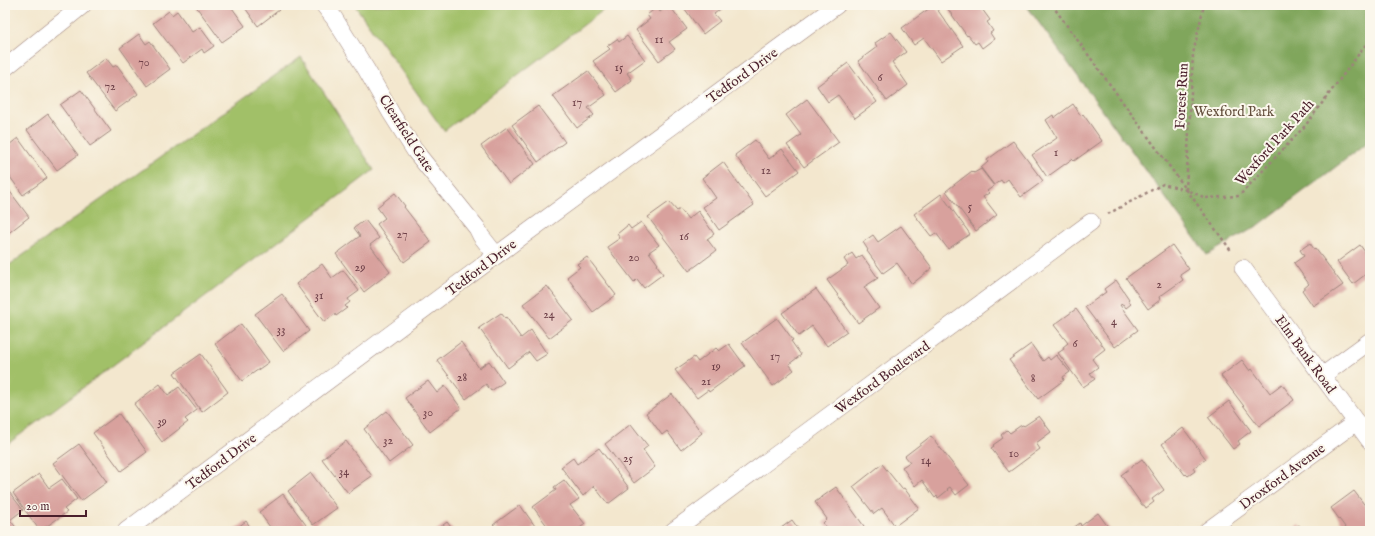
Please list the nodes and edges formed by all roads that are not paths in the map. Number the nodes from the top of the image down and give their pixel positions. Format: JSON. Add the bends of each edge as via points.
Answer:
{"nodes":[{"id":1,"x":324,"y":5,"type":"edge"},
{"id":2,"x":837,"y":5,"type":"edge"},
{"id":3,"x":81,"y":6,"type":"edge"},
{"id":4,"x":5,"y":68,"type":"edge"},
{"id":5,"x":1091,"y":222,"type":"road end"},
{"id":6,"x":496,"y":255,"type":"junction"},
{"id":7,"x":1243,"y":268,"type":"road end"},
{"id":8,"x":1370,"y":341,"type":"edge"},
{"id":9,"x":1322,"y":376,"type":"junction"},
{"id":10,"x":1356,"y":422,"type":"junction"},
{"id":11,"x":1370,"y":441,"type":"edge"},
{"id":12,"x":126,"y":531,"type":"edge"},
{"id":13,"x":673,"y":531,"type":"edge"},
{"id":14,"x":1207,"y":531,"type":"edge"}],
"edges":[{"from":1,"to":6,"type":"street","name":"Clearfield Gate","via":[[415,151]]},
{"from":2,"to":6,"type":"street","name":"Tedford Drive"},
{"from":3,"to":4,"type":"street"},
{"from":5,"to":13,"type":"street","name":"Wexford Boulevard"},
{"from":6,"to":12,"type":"street","name":"Tedford Drive"},
{"from":7,"to":9,"type":"street","name":"Elm Bank Road"},
{"from":8,"to":9,"type":"street"},
{"from":9,"to":10,"type":"street","name":"Elm Bank Road"},
{"from":10,"to":11,"type":"street","name":"Elm Bank Road"},
{"from":10,"to":14,"type":"street","name":"Droxford Avenue"}]}
